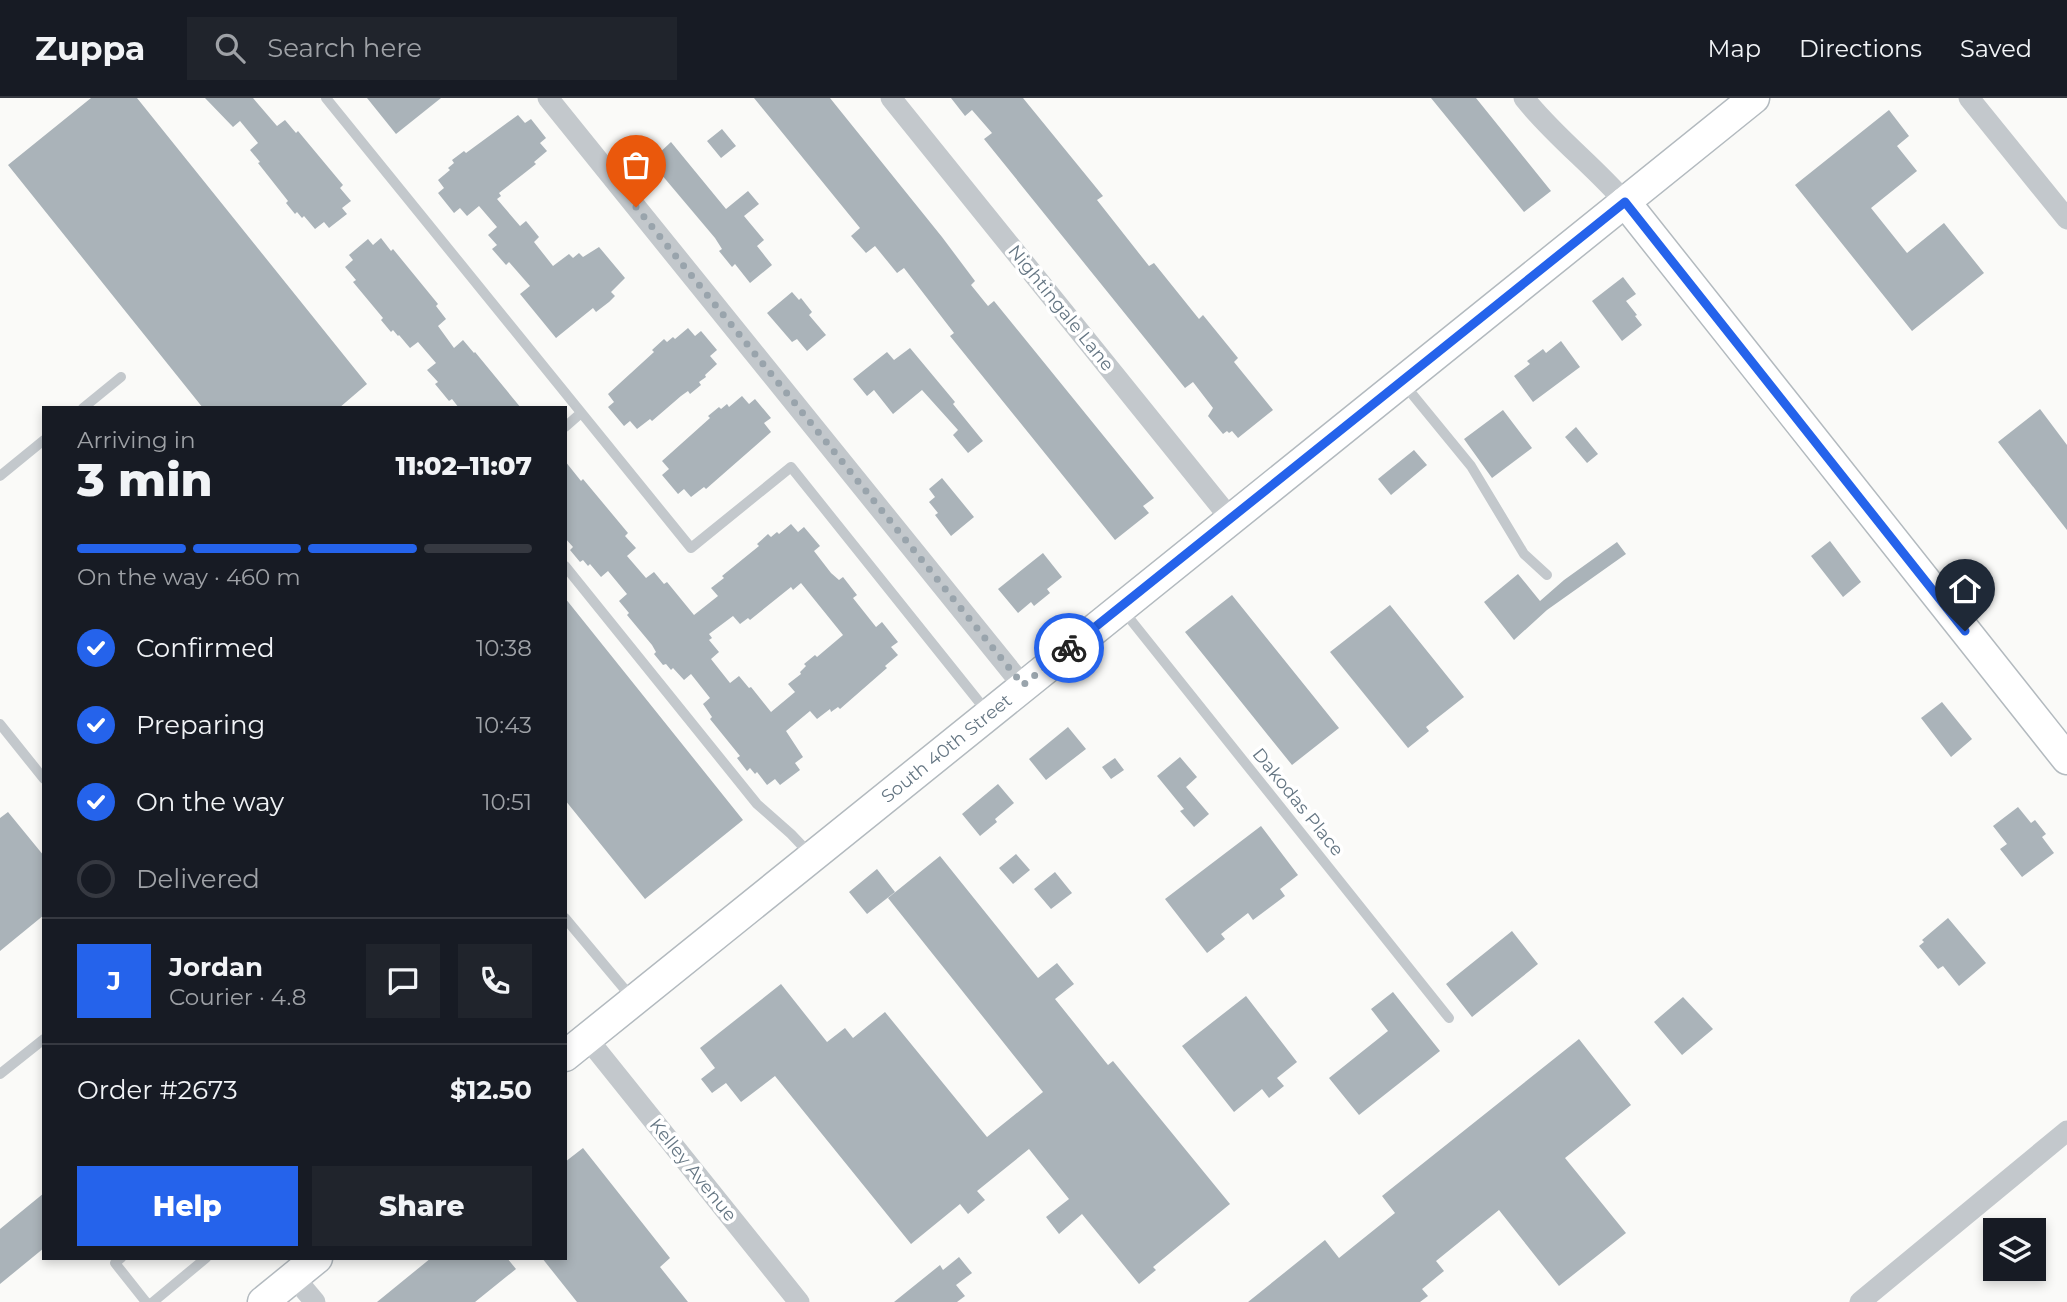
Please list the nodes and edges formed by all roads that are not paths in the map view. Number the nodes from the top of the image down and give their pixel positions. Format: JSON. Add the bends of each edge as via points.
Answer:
{"nodes":[{"id":1,"x":326,"y":98,"type":"edge"},
{"id":2,"x":548,"y":98,"type":"edge"},
{"id":3,"x":891,"y":98,"type":"edge"},
{"id":4,"x":1524,"y":98,"type":"edge"},
{"id":5,"x":1754,"y":98,"type":"edge"},
{"id":6,"x":1969,"y":98,"type":"edge"},
{"id":7,"x":1625,"y":202,"type":"junction"},
{"id":8,"x":2067,"y":219,"type":"edge"},
{"id":9,"x":121,"y":377,"type":"dead end"},
{"id":10,"x":1402,"y":381,"type":"junction"},
{"id":11,"x":85,"y":406,"type":"edge"},
{"id":12,"x":581,"y":414,"type":"junction"},
{"id":13,"x":567,"y":425,"type":"edge"},
{"id":14,"x":42,"y":442,"type":"edge"},
{"id":15,"x":0,"y":476,"type":"edge"},
{"id":16,"x":1230,"y":518,"type":"junction"},
{"id":17,"x":567,"y":568,"type":"edge"},
{"id":18,"x":1548,"y":575,"type":"dead end"},
{"id":19,"x":1120,"y":607,"type":"junction"},
{"id":20,"x":1023,"y":685,"type":"junction"},
{"id":21,"x":988,"y":713,"type":"junction"},
{"id":22,"x":0,"y":724,"type":"edge"},
{"id":23,"x":2067,"y":759,"type":"edge"},
{"id":24,"x":42,"y":776,"type":"edge"},
{"id":25,"x":812,"y":856,"type":"junction"},
{"id":26,"x":567,"y":920,"type":"edge"},
{"id":27,"x":634,"y":1000,"type":"junction"},
{"id":28,"x":1449,"y":1018,"type":"dead end"},
{"id":29,"x":42,"y":1041,"type":"edge"},
{"id":30,"x":576,"y":1047,"type":"edge"},
{"id":31,"x":0,"y":1074,"type":"edge"},
{"id":32,"x":2067,"y":1131,"type":"edge"},
{"id":33,"x":119,"y":1260,"type":"edge"},
{"id":34,"x":204,"y":1260,"type":"edge"},
{"id":35,"x":305,"y":1267,"type":"edge"},
{"id":36,"x":146,"y":1302,"type":"edge"},
{"id":37,"x":153,"y":1302,"type":"edge"},
{"id":38,"x":262,"y":1302,"type":"edge"},
{"id":39,"x":315,"y":1302,"type":"edge"},
{"id":40,"x":799,"y":1302,"type":"edge"},
{"id":41,"x":1860,"y":1302,"type":"edge"}],
"edges":[{"from":1,"to":12,"type":"lane"},
{"from":2,"to":20,"type":"street"},
{"from":3,"to":16,"type":"street","name":"Nightingale Lane"},
{"from":4,"to":7,"type":"street"},
{"from":5,"to":7,"type":"street","name":"South 40th Street"},
{"from":6,"to":8,"type":"street"},
{"from":7,"to":10,"type":"street","name":"South 40th Street"},
{"from":7,"to":23,"type":"street"},
{"from":9,"to":11,"type":"lane"},
{"from":10,"to":16,"type":"street","name":"South 40th Street"},
{"from":10,"to":18,"type":"lane","via":[[1471,466],[1524,554]]},
{"from":12,"to":13,"type":"lane"},
{"from":12,"to":21,"type":"lane","via":[[691,548],[791,467]]},
{"from":14,"to":15,"type":"lane"},
{"from":16,"to":19,"type":"street","name":"South 40th Street"},
{"from":17,"to":25,"type":"lane","via":[[757,804]]},
{"from":19,"to":20,"type":"street","name":"South 40th Street"},
{"from":19,"to":28,"type":"lane","name":"Dakodas Place"},
{"from":20,"to":21,"type":"street","name":"South 40th Street"},
{"from":21,"to":25,"type":"street","name":"South 40th Street"},
{"from":22,"to":24,"type":"lane"},
{"from":25,"to":27,"type":"street","name":"South 40th Street"},
{"from":26,"to":27,"type":"lane"},
{"from":27,"to":30,"type":"street","name":"South 40th Street"},
{"from":29,"to":31,"type":"lane"},
{"from":30,"to":40,"type":"street","name":"Kelley Avenue"},
{"from":32,"to":41,"type":"street"},
{"from":33,"to":36,"type":"lane","via":[[115,1263]]},
{"from":34,"to":37,"type":"lane"},
{"from":35,"to":38,"type":"street"},
{"from":35,"to":39,"type":"street"}]}
